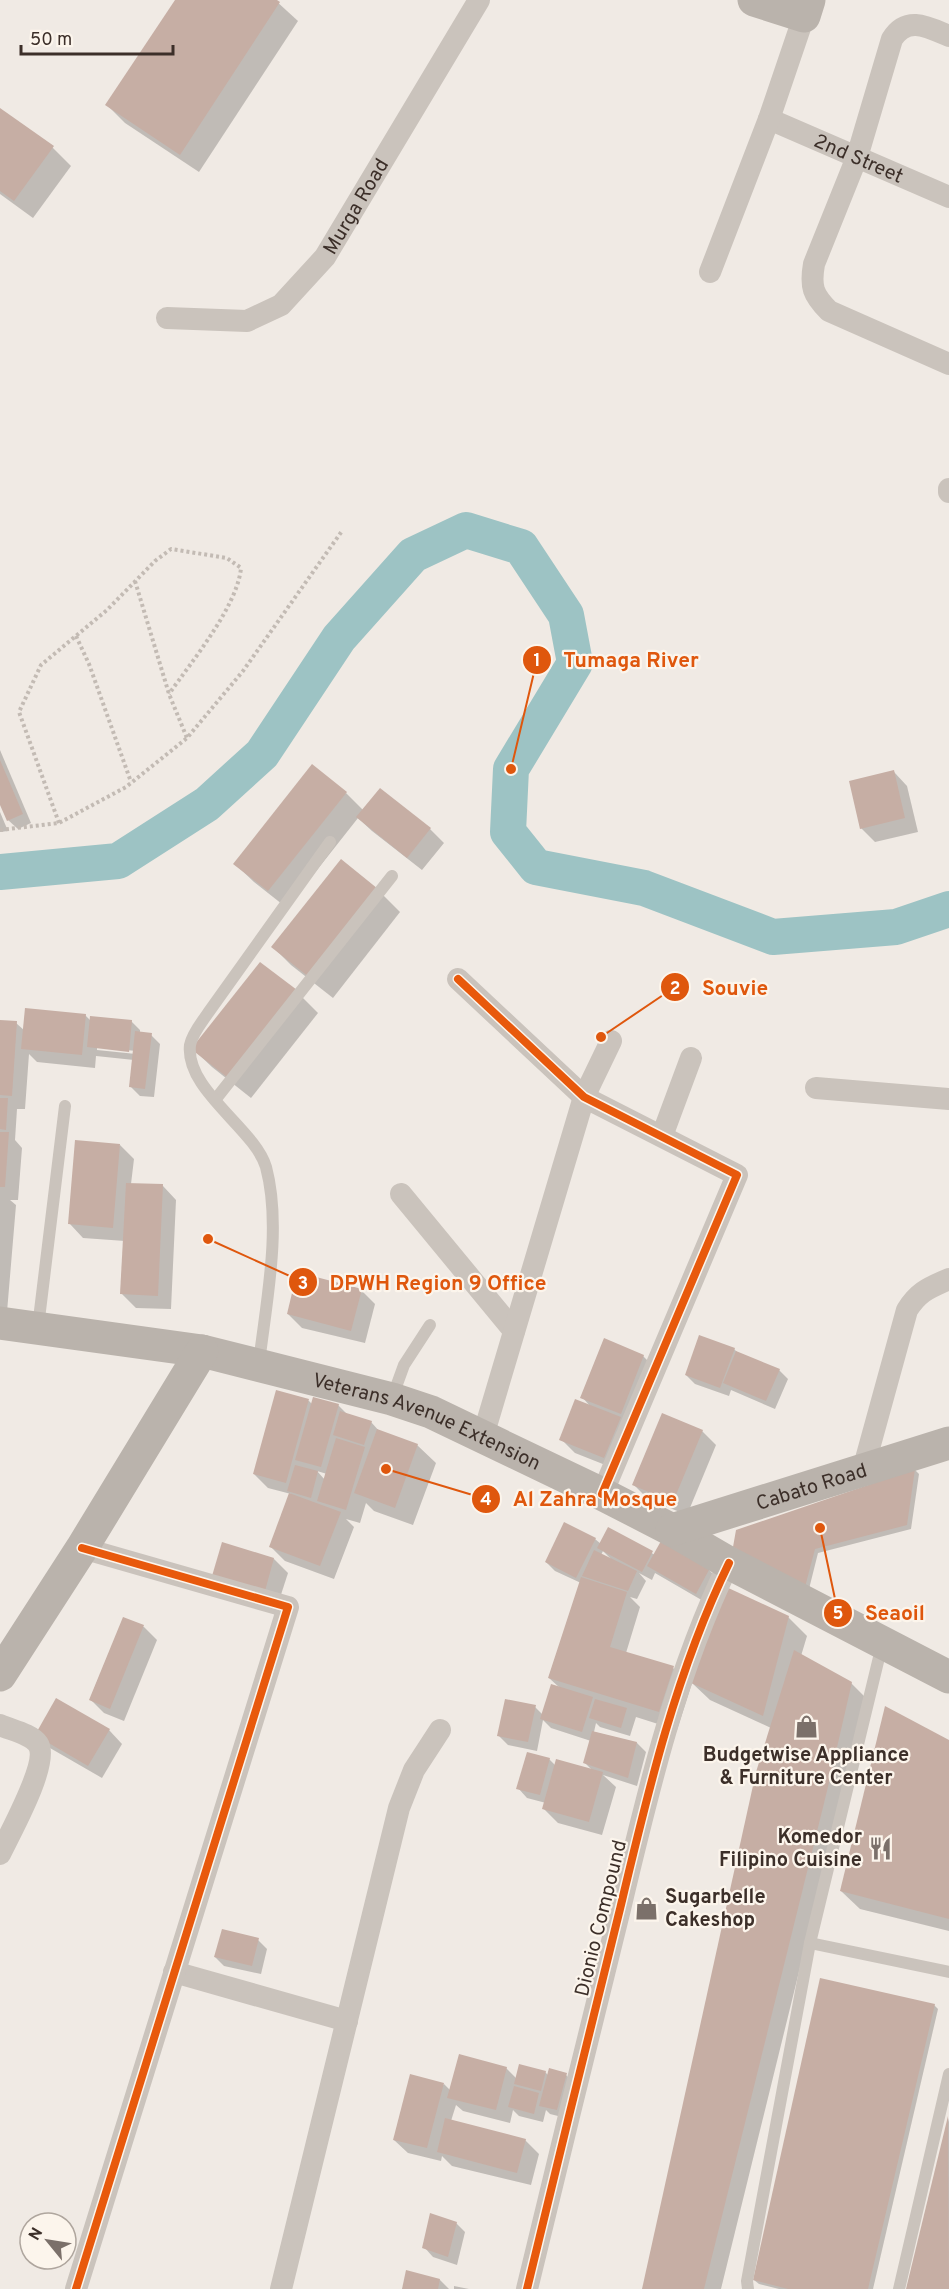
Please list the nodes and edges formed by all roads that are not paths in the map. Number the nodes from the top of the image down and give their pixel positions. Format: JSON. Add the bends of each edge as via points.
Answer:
{"nodes":[{"id":1,"x":479,"y":0,"type":"edge"},
{"id":2,"x":754,"y":0,"type":"edge"},
{"id":3,"x":806,"y":8,"type":"edge"},
{"id":4,"x":949,"y":36,"type":"edge"},
{"id":5,"x":769,"y":119,"type":"junction"},
{"id":6,"x":857,"y":157,"type":"junction"},
{"id":7,"x":949,"y":197,"type":"edge"},
{"id":8,"x":710,"y":272,"type":"dead end"},
{"id":9,"x":167,"y":318,"type":"dead end"},
{"id":10,"x":949,"y":364,"type":"edge"},
{"id":11,"x":330,"y":842,"type":"dead end"},
{"id":12,"x":392,"y":876,"type":"dead end"},
{"id":13,"x":458,"y":980,"type":"dead end"},
{"id":14,"x":611,"y":1041,"type":"dead end"},
{"id":15,"x":691,"y":1058,"type":"dead end"},
{"id":16,"x":816,"y":1088,"type":"dead end"},
{"id":17,"x":584,"y":1097,"type":"junction"},
{"id":18,"x":949,"y":1099,"type":"edge"},
{"id":19,"x":215,"y":1100,"type":"junction"},
{"id":20,"x":65,"y":1106,"type":"dead end"},
{"id":21,"x":662,"y":1136,"type":"junction"},
{"id":22,"x":400,"y":1194,"type":"dead end"},
{"id":23,"x":949,"y":1279,"type":"edge"},
{"id":24,"x":0,"y":1323,"type":"edge"},
{"id":25,"x":430,"y":1325,"type":"dead end"},
{"id":26,"x":38,"y":1328,"type":"junction"},
{"id":27,"x":514,"y":1331,"type":"junction"},
{"id":28,"x":202,"y":1350,"type":"junction"},
{"id":29,"x":259,"y":1365,"type":"junction"},
{"id":30,"x":392,"y":1399,"type":"junction"},
{"id":31,"x":483,"y":1436,"type":"junction"},
{"id":32,"x":949,"y":1443,"type":"edge"},
{"id":33,"x":863,"y":1470,"type":"junction"},
{"id":34,"x":602,"y":1494,"type":"junction"},
{"id":35,"x":672,"y":1530,"type":"junction"},
{"id":36,"x":82,"y":1548,"type":"junction"},
{"id":37,"x":729,"y":1563,"type":"junction"},
{"id":38,"x":883,"y":1642,"type":"junction"},
{"id":39,"x":0,"y":1675,"type":"edge"},
{"id":40,"x":949,"y":1677,"type":"edge"},
{"id":41,"x":0,"y":1725,"type":"edge"},
{"id":42,"x":440,"y":1730,"type":"dead end"},
{"id":43,"x":0,"y":1854,"type":"edge"},
{"id":44,"x":810,"y":1944,"type":"junction"},
{"id":45,"x":174,"y":1972,"type":"junction"},
{"id":46,"x":949,"y":1972,"type":"edge"},
{"id":47,"x":346,"y":2021,"type":"junction"},
{"id":48,"x":949,"y":2074,"type":"edge"},
{"id":49,"x":76,"y":2289,"type":"edge"},
{"id":50,"x":280,"y":2289,"type":"edge"},
{"id":51,"x":527,"y":2289,"type":"edge"},
{"id":52,"x":748,"y":2289,"type":"edge"},
{"id":53,"x":899,"y":2289,"type":"edge"}],
"edges":[{"from":1,"to":9,"type":"street","name":"Murga Road","via":[[325,258],[281,305],[247,321]]},
{"from":2,"to":3,"type":"main road"},
{"from":3,"to":5,"type":"street"},
{"from":4,"to":6,"type":"street","via":[[926,26],[911,24],[899,29],[892,39]]},
{"from":5,"to":6,"type":"street","name":"2nd Street"},
{"from":5,"to":8,"type":"street"},
{"from":6,"to":7,"type":"street","name":"2nd Street"},
{"from":6,"to":10,"type":"street","via":[[814,264],[811,281],[816,298],[828,311]]},
{"from":11,"to":19,"type":"lane","via":[[192,1039],[196,1071]]},
{"from":12,"to":19,"type":"lane"},
{"from":13,"to":17,"type":"street"},
{"from":14,"to":17,"type":"street"},
{"from":15,"to":21,"type":"street"},
{"from":16,"to":18,"type":"street"},
{"from":17,"to":21,"type":"street"},
{"from":17,"to":27,"type":"street"},
{"from":19,"to":29,"type":"lane","via":[[253,1142],[266,1166],[273,1237]]},
{"from":20,"to":26,"type":"lane"},
{"from":21,"to":34,"type":"street","via":[[737,1175]]},
{"from":22,"to":27,"type":"street"},
{"from":23,"to":33,"type":"street","via":[[924,1290],[907,1310]]},
{"from":24,"to":26,"type":"main road","name":"Veterans Avenue Extension"},
{"from":25,"to":30,"type":"lane","via":[[404,1365]]},
{"from":26,"to":28,"type":"main road","name":"Veterans Avenue Extension"},
{"from":27,"to":31,"type":"street"},
{"from":28,"to":29,"type":"main road","name":"Veterans Avenue Extension"},
{"from":28,"to":36,"type":"main road"},
{"from":29,"to":30,"type":"main road","name":"Veterans Avenue Extension"},
{"from":30,"to":31,"type":"main road","name":"Veterans Avenue Extension"},
{"from":31,"to":34,"type":"main road","name":"Veterans Avenue Extension"},
{"from":32,"to":33,"type":"main road","name":"Cabato Road"},
{"from":33,"to":35,"type":"main road","name":"Cabato Road"},
{"from":34,"to":35,"type":"main road","name":"Veterans Avenue Extension"},
{"from":35,"to":37,"type":"main road","name":"Veterans Avenue Extension"},
{"from":36,"to":39,"type":"main road"},
{"from":36,"to":45,"type":"street","via":[[288,1607]]},
{"from":37,"to":38,"type":"main road","name":"Veterans Avenue Extension"},
{"from":37,"to":51,"type":"street","name":"Dionio Compound","via":[[690,1654],[653,1775]]},
{"from":38,"to":40,"type":"main road","name":"Veterans Avenue Extension"},
{"from":38,"to":44,"type":"lane"},
{"from":41,"to":43,"type":"street","via":[[38,1743],[41,1751],[40,1764]]},
{"from":42,"to":47,"type":"street","via":[[414,1770],[399,1808]]},
{"from":44,"to":46,"type":"lane"},
{"from":44,"to":52,"type":"lane"},
{"from":45,"to":47,"type":"street"},
{"from":45,"to":49,"type":"street"},
{"from":47,"to":50,"type":"street"},
{"from":48,"to":53,"type":"lane"}]}
